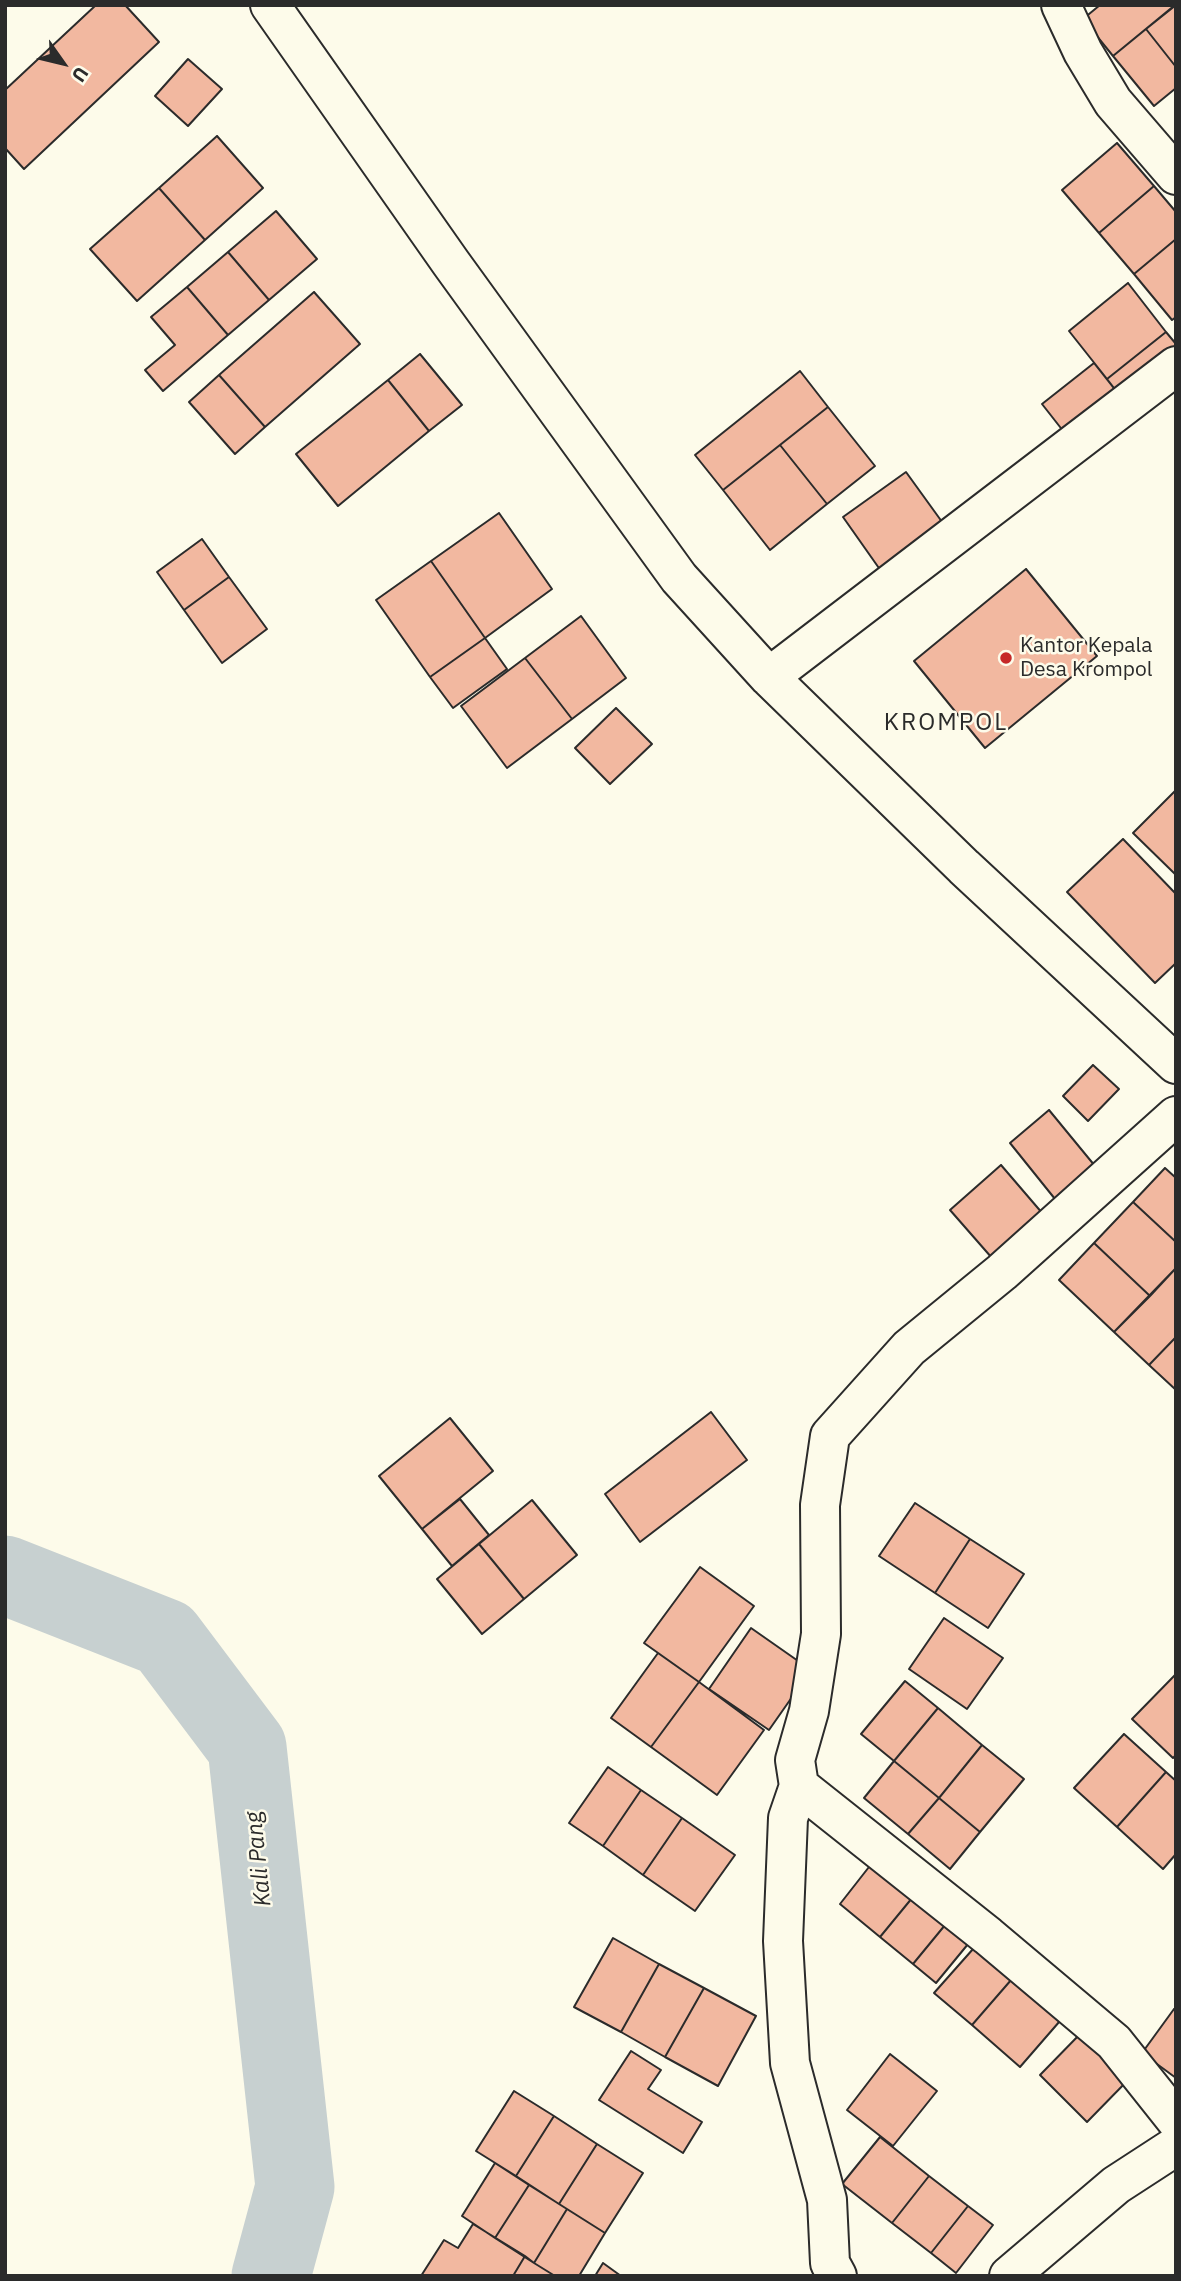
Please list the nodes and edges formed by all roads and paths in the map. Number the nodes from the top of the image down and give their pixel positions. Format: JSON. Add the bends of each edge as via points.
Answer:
{"nodes":[{"id":1,"x":270,"y":5,"type":"edge"},
{"id":2,"x":1061,"y":5,"type":"edge"},
{"id":3,"x":1176,"y":175,"type":"edge"},
{"id":4,"x":1176,"y":366,"type":"edge"},
{"id":5,"x":769,"y":677,"type":"junction"},
{"id":6,"x":1176,"y":1064,"type":"edge"},
{"id":7,"x":1176,"y":1116,"type":"edge"},
{"id":8,"x":799,"y":1786,"type":"junction"},
{"id":9,"x":1176,"y":2120,"type":"edge"},
{"id":10,"x":1176,"y":2146,"type":"edge"},
{"id":11,"x":837,"y":2276,"type":"edge"},
{"id":12,"x":1009,"y":2276,"type":"edge"}],
"edges":[{"from":1,"to":5,"type":"street","via":[[679,578]]},
{"from":2,"to":3,"type":"street","via":[[1113,102]]},
{"from":4,"to":5,"type":"street"},
{"from":5,"to":6,"type":"street"},
{"from":7,"to":8,"type":"street","via":[[909,1349],[830,1436],[820,1505],[821,1634],[809,1712],[795,1760]]},
{"from":8,"to":9,"type":"street","via":[[1114,2042]]},
{"from":8,"to":11,"type":"street","via":[[788,1818],[783,1941],[790,2063],[827,2200],[830,2263]]},
{"from":10,"to":12,"type":"street","via":[[1116,2185]]}]}
